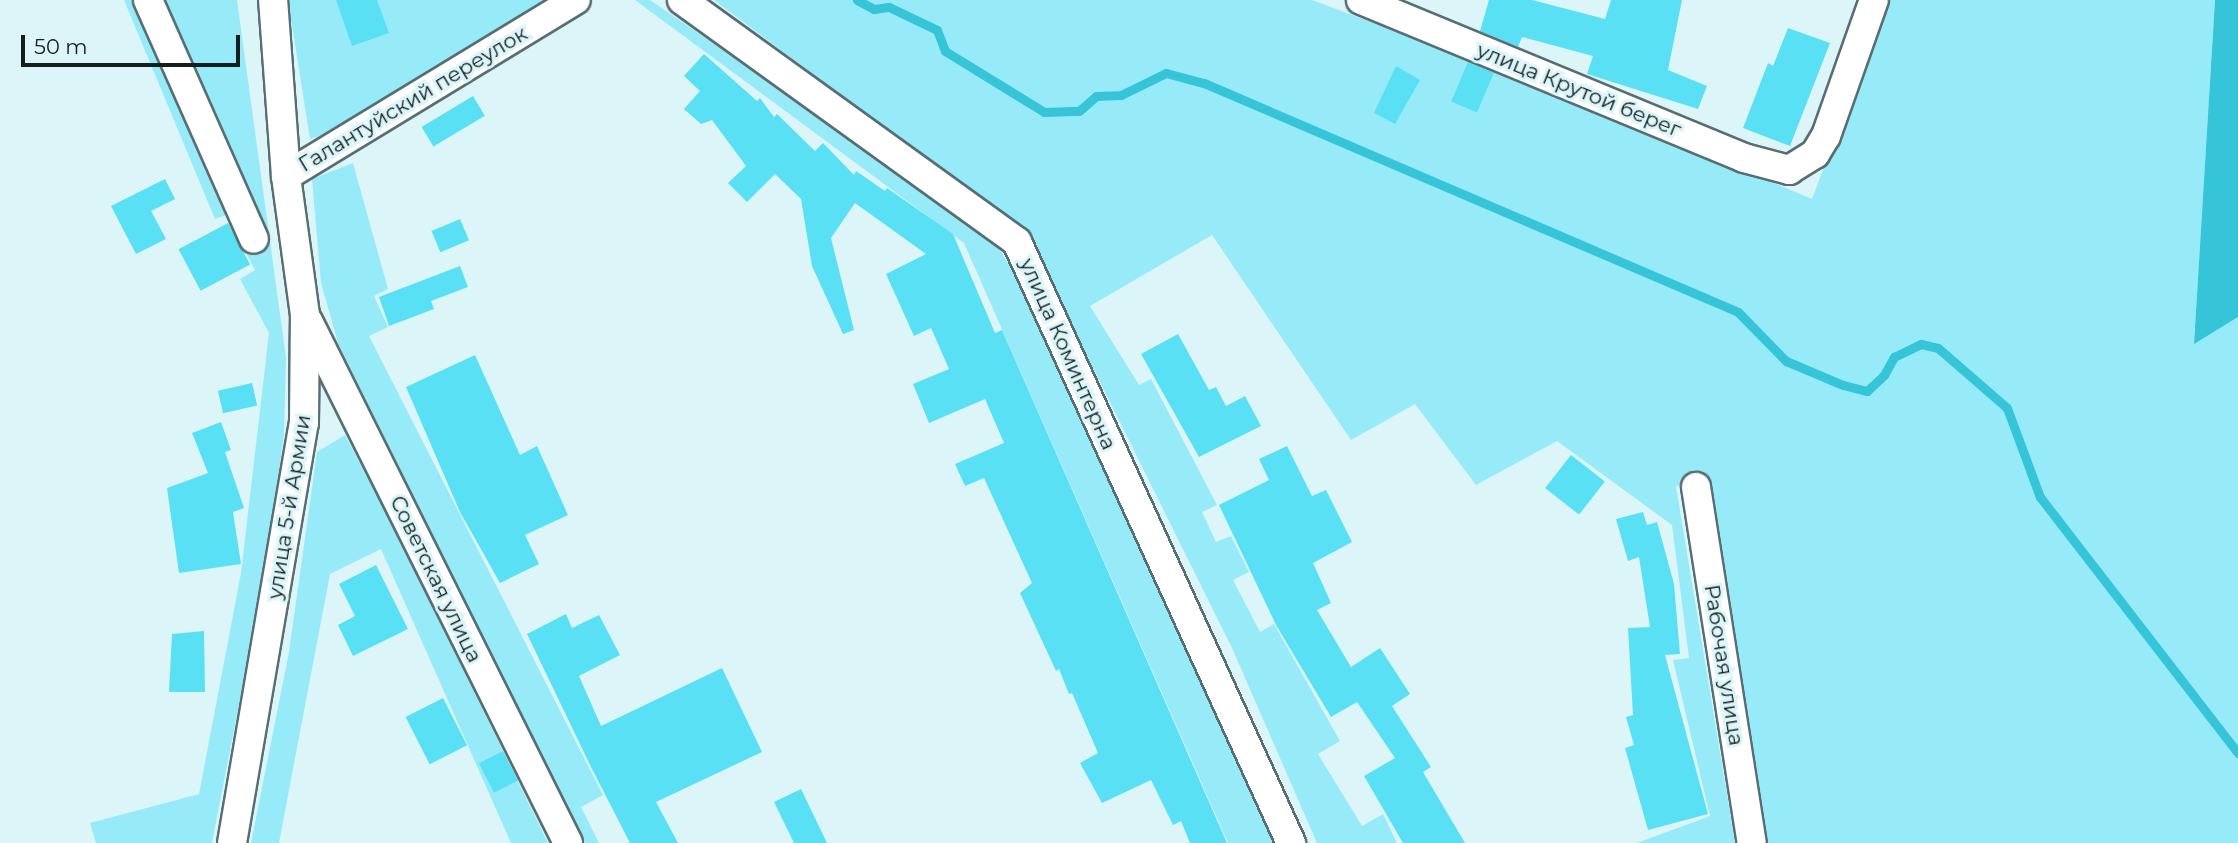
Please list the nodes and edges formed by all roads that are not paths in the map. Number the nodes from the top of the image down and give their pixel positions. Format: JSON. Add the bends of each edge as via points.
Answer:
{"nodes":[{"id":1,"x":148,"y":0,"type":"edge"},
{"id":2,"x":273,"y":0,"type":"edge"},
{"id":3,"x":576,"y":0,"type":"edge"},
{"id":4,"x":682,"y":0,"type":"edge"},
{"id":5,"x":1361,"y":0,"type":"edge"},
{"id":6,"x":1874,"y":0,"type":"edge"},
{"id":7,"x":286,"y":176,"type":"junction"},
{"id":8,"x":254,"y":239,"type":"dead end"},
{"id":9,"x":305,"y":315,"type":"junction"},
{"id":10,"x":1696,"y":487,"type":"dead end"},
{"id":11,"x":232,"y":843,"type":"edge"},
{"id":12,"x":568,"y":843,"type":"edge"},
{"id":13,"x":1291,"y":843,"type":"edge"},
{"id":14,"x":1752,"y":843,"type":"edge"}],
"edges":[{"from":1,"to":8,"type":"street"},
{"from":2,"to":7,"type":"street","name":"улица 5-й Армии"},
{"from":3,"to":7,"type":"street","name":"Галантуйский переулок"},
{"from":4,"to":13,"type":"street","name":"улица Коминтерна","via":[[1017,242]]},
{"from":5,"to":6,"type":"street","name":"улица Крутой берег","via":[[1744,159],[1789,170],[1815,154],[1826,135]]},
{"from":7,"to":9,"type":"street","name":"улица 5-й Армии"},
{"from":9,"to":11,"type":"street","name":"улица 5-й Армии","via":[[304,423]]},
{"from":9,"to":12,"type":"street","name":"Советская улица"},
{"from":10,"to":14,"type":"street","name":"Рабочая улица"}]}
